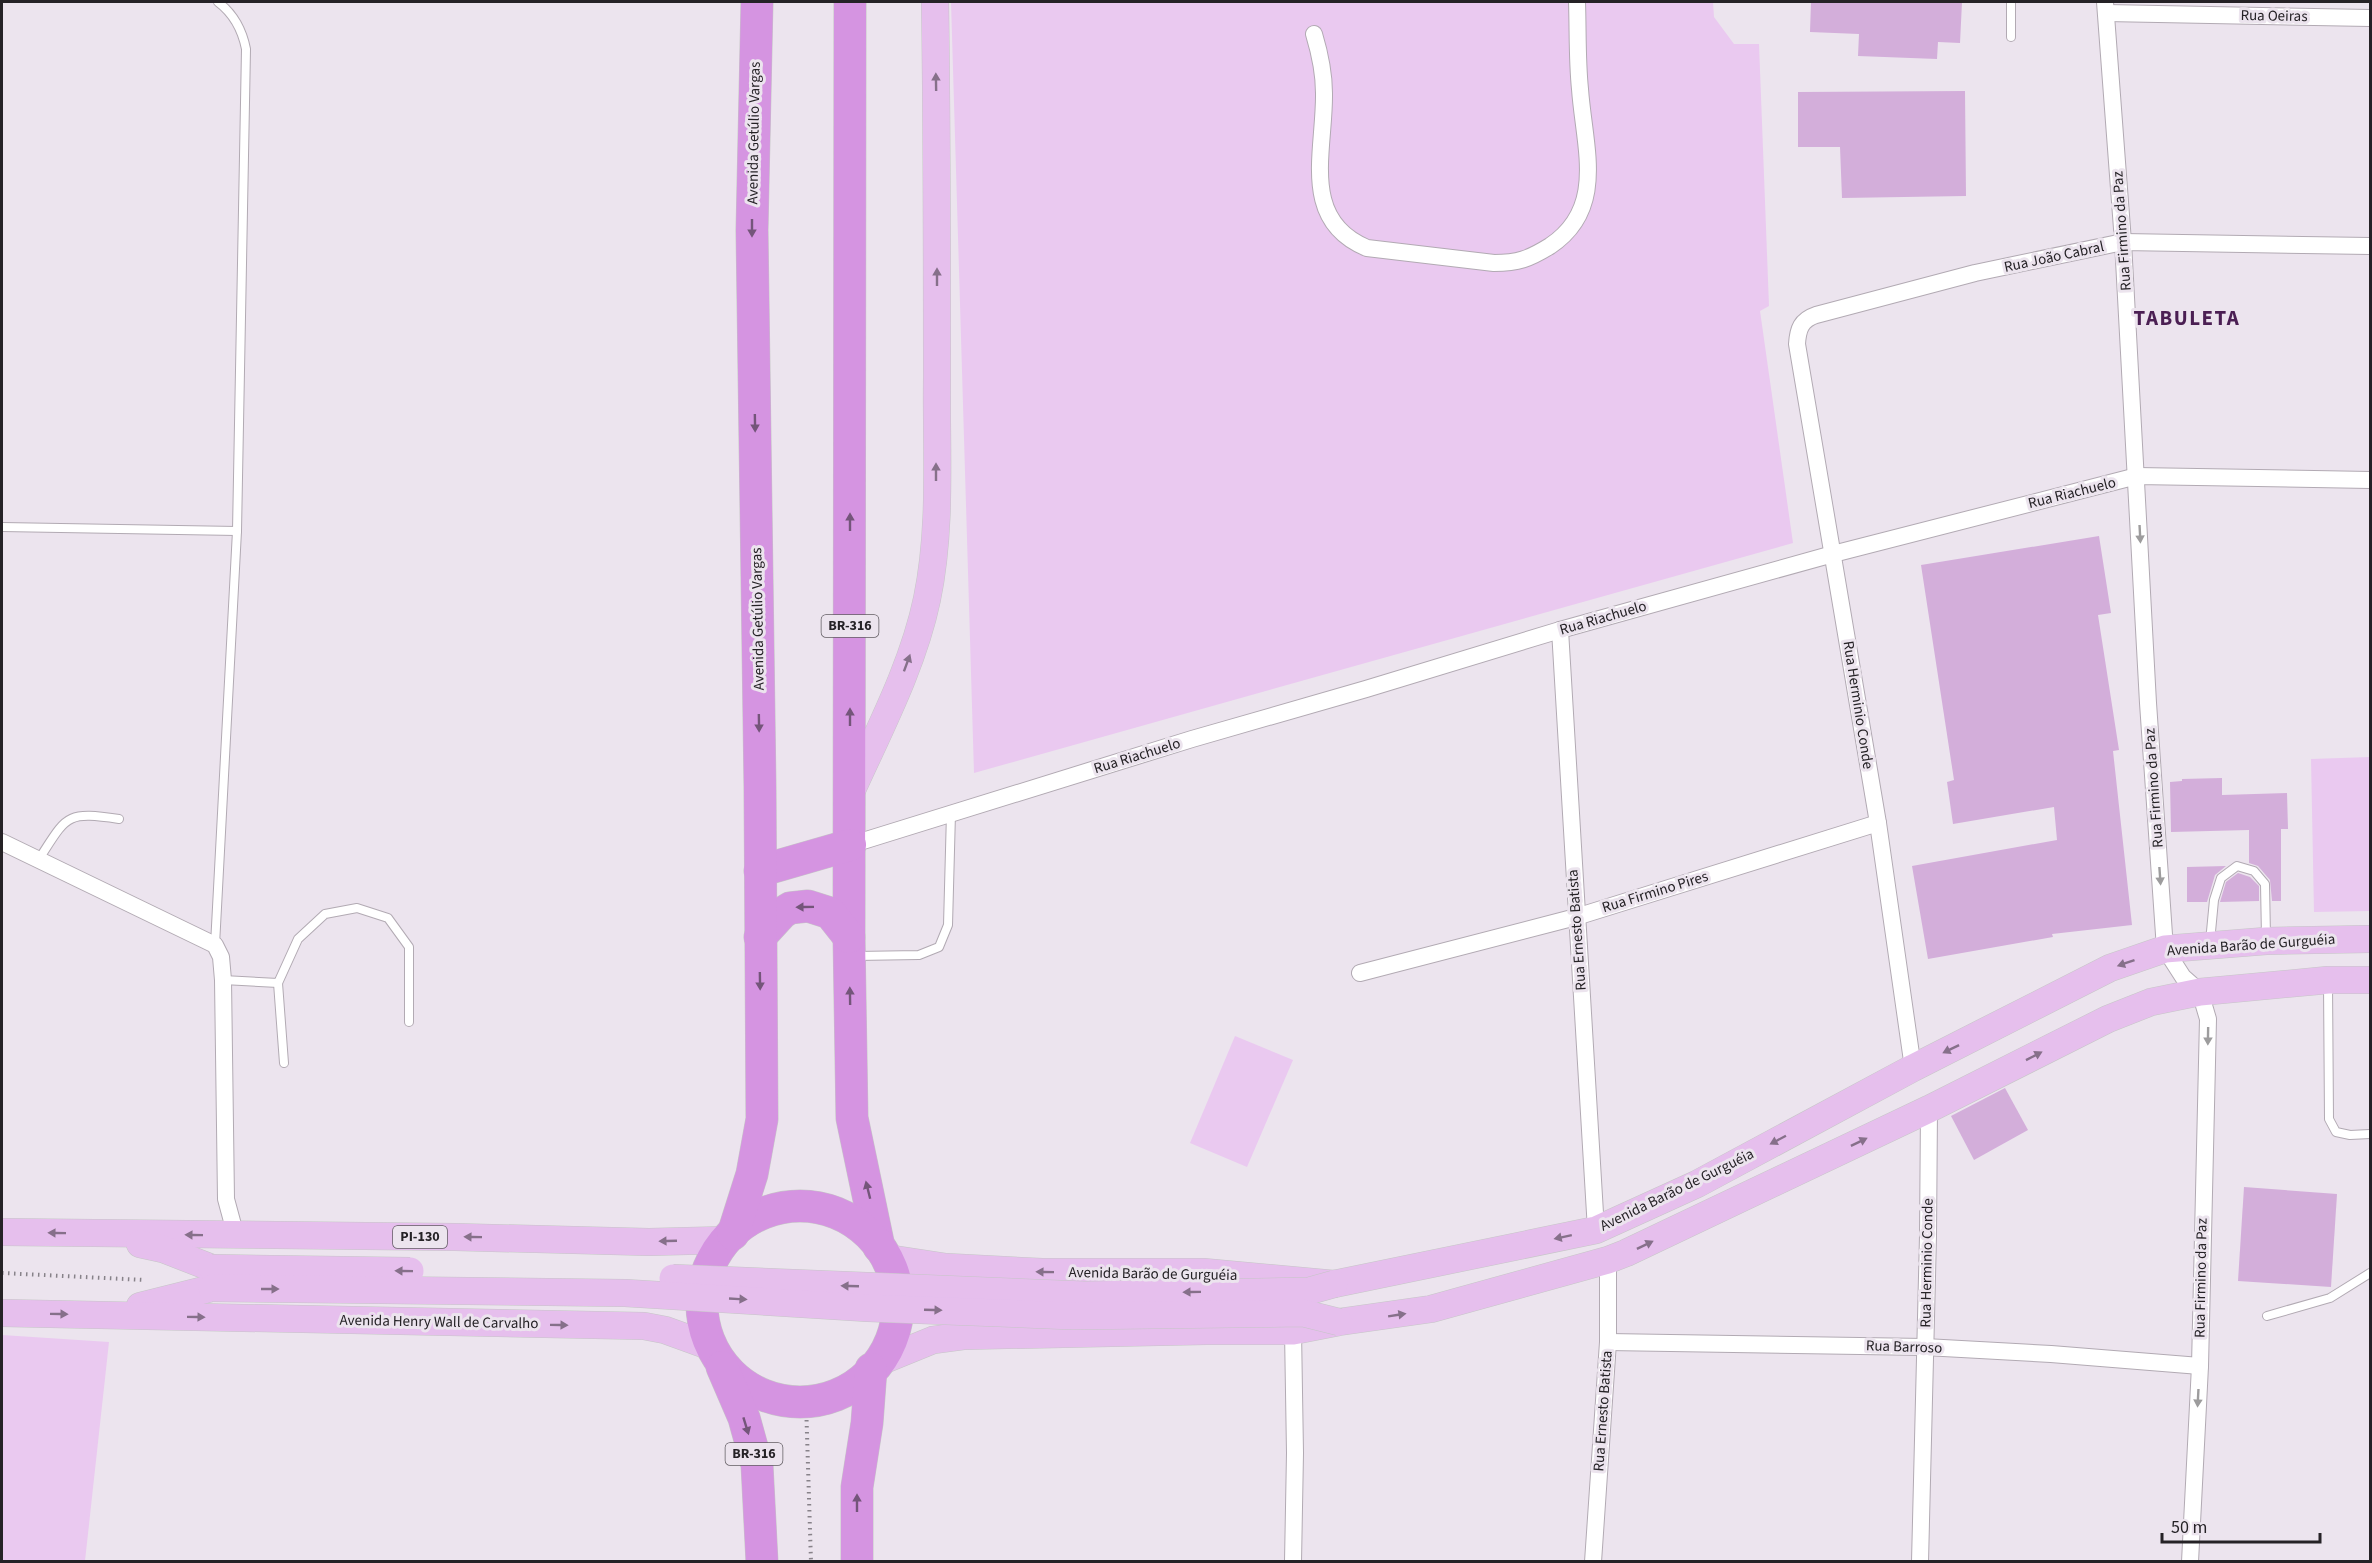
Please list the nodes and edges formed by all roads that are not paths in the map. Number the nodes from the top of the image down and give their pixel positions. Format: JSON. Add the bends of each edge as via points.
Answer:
{"nodes":[{"id":1,"x":218,"y":2,"type":"edge"},
{"id":2,"x":757,"y":2,"type":"edge"},
{"id":3,"x":850,"y":2,"type":"edge"},
{"id":4,"x":935,"y":2,"type":"edge"},
{"id":5,"x":1577,"y":2,"type":"edge"},
{"id":6,"x":2011,"y":2,"type":"edge"},
{"id":7,"x":2105,"y":7,"type":"edge"},
{"id":8,"x":2370,"y":18,"type":"edge"},
{"id":9,"x":1314,"y":34,"type":"dead end"},
{"id":10,"x":2011,"y":37,"type":"dead end"},
{"id":11,"x":2123,"y":242,"type":"junction"},
{"id":12,"x":2370,"y":246,"type":"edge"},
{"id":13,"x":1797,"y":344,"type":"joint"},
{"id":14,"x":2137,"y":476,"type":"junction"},
{"id":15,"x":2370,"y":480,"type":"edge"},
{"id":16,"x":2,"y":527,"type":"edge"},
{"id":17,"x":237,"y":531,"type":"junction"},
{"id":18,"x":1833,"y":554,"type":"junction"},
{"id":19,"x":1560,"y":630,"type":"junction"},
{"id":20,"x":850,"y":794,"type":"junction"},
{"id":21,"x":951,"y":813,"type":"junction"},
{"id":22,"x":119,"y":819,"type":"dead end"},
{"id":23,"x":1878,"y":823,"type":"junction"},
{"id":24,"x":2,"y":842,"type":"edge"},
{"id":25,"x":850,"y":845,"type":"junction"},
{"id":26,"x":39,"y":860,"type":"junction"},
{"id":27,"x":760,"y":871,"type":"junction"},
{"id":28,"x":1576,"y":917,"type":"junction"},
{"id":29,"x":760,"y":937,"type":"junction"},
{"id":30,"x":2370,"y":939,"type":"edge"},
{"id":31,"x":2266,"y":941,"type":"junction"},
{"id":32,"x":215,"y":945,"type":"junction"},
{"id":33,"x":849,"y":947,"type":"junction"},
{"id":34,"x":2210,"y":947,"type":"junction"},
{"id":35,"x":2164,"y":949,"type":"junction"},
{"id":36,"x":1360,"y":973,"type":"dead end"},
{"id":37,"x":223,"y":980,"type":"junction"},
{"id":38,"x":2328,"y":980,"type":"junction"},
{"id":39,"x":2370,"y":980,"type":"edge"},
{"id":40,"x":278,"y":983,"type":"junction"},
{"id":41,"x":2199,"y":992,"type":"junction"},
{"id":42,"x":409,"y":1022,"type":"dead end"},
{"id":43,"x":284,"y":1063,"type":"dead end"},
{"id":44,"x":1913,"y":1068,"type":"junction"},
{"id":45,"x":1929,"y":1109,"type":"junction"},
{"id":46,"x":2370,"y":1134,"type":"edge"},
{"id":47,"x":1596,"y":1230,"type":"junction"},
{"id":48,"x":2,"y":1232,"type":"edge"},
{"id":49,"x":113,"y":1234,"type":"junction"},
{"id":50,"x":236,"y":1236,"type":"junction"},
{"id":51,"x":730,"y":1237,"type":"junction"},
{"id":52,"x":883,"y":1252,"type":"junction"},
{"id":53,"x":1608,"y":1260,"type":"junction"},
{"id":54,"x":2370,"y":1273,"type":"edge"},
{"id":55,"x":212,"y":1278,"type":"junction"},
{"id":56,"x":1334,"y":1284,"type":"junction"},
{"id":57,"x":2,"y":1313,"type":"edge"},
{"id":58,"x":117,"y":1315,"type":"junction"},
{"id":59,"x":2267,"y":1316,"type":"dead end"},
{"id":60,"x":1339,"y":1322,"type":"junction"},
{"id":61,"x":1293,"y":1331,"type":"junction"},
{"id":62,"x":1608,"y":1342,"type":"junction"},
{"id":63,"x":1925,"y":1347,"type":"junction"},
{"id":64,"x":713,"y":1349,"type":"junction"},
{"id":65,"x":2200,"y":1366,"type":"junction"},
{"id":66,"x":867,"y":1373,"type":"junction"},
{"id":67,"x":762,"y":1562,"type":"edge"},
{"id":68,"x":857,"y":1562,"type":"edge"},
{"id":69,"x":1293,"y":1562,"type":"edge"},
{"id":70,"x":1593,"y":1562,"type":"edge"},
{"id":71,"x":1920,"y":1562,"type":"edge"},
{"id":72,"x":2190,"y":1562,"type":"edge"}],
"edges":[{"from":1,"to":17,"type":"lane","via":[[235,18],[246,49]]},
{"from":2,"to":27,"type":"highway","name":"Avenida Getúlio Vargas","number":"BR-316","one_way":true,"via":[[752,230]]},
{"from":20,"to":3,"type":"highway","number":"BR-316","one_way":true},
{"from":20,"to":4,"type":"main road","one_way":true,"via":[[910,654],[926,602],[936,540]]},
{"from":5,"to":9,"type":"street","via":[[1579,88],[1588,182],[1585,204],[1558,241],[1532,258],[1513,263],[1367,248],[1352,242],[1330,220],[1321,192],[1324,92],[1322,61]]},
{"from":6,"to":10,"type":"lane"},
{"from":7,"to":8,"type":"street","name":"Rua Oeiras"},
{"from":7,"to":11,"type":"street","name":"Rua Firmino da Paz"},
{"from":11,"to":12,"type":"street","name":"Rua João Cabral"},
{"from":11,"to":13,"type":"street","name":"Rua João Cabral","via":[[1975,273],[1808,317],[1801,325]]},
{"from":11,"to":14,"type":"street","name":"Rua Firmino da Paz"},
{"from":13,"to":18,"type":"street","name":"Rua Herminio Conde"},
{"from":14,"to":15,"type":"street","name":"Rua Riachuelo"},
{"from":14,"to":18,"type":"street","name":"Rua Riachuelo"},
{"from":14,"to":35,"type":"street","name":"Rua Firmino da Paz","one_way":true},
{"from":16,"to":17,"type":"lane"},
{"from":17,"to":32,"type":"lane"},
{"from":18,"to":19,"type":"street","name":"Rua Riachuelo"},
{"from":18,"to":23,"type":"street","name":"Rua Herminio Conde"},
{"from":19,"to":21,"type":"street","name":"Rua Riachuelo"},
{"from":19,"to":28,"type":"street","name":"Rua Ernesto Batista"},
{"from":20,"to":25,"type":"highway","number":"BR-316"},
{"from":21,"to":25,"type":"street","name":"Rua Riachuelo"},
{"from":21,"to":33,"type":"lane","via":[[948,925],[939,947],[919,955]]},
{"from":22,"to":26,"type":"lane","via":[[74,816],[60,827]]},
{"from":23,"to":28,"type":"street","name":"Rua Firmino Pires"},
{"from":23,"to":44,"type":"street","name":"Rua Herminio Conde"},
{"from":24,"to":26,"type":"street"},
{"from":25,"to":27,"type":"highway"},
{"from":25,"to":33,"type":"highway","number":"BR-316"},
{"from":26,"to":32,"type":"street"},
{"from":27,"to":29,"type":"highway","name":"Avenida Getúlio Vargas","number":"BR-316"},
{"from":28,"to":36,"type":"street","name":"Rua Firmino Pires"},
{"from":28,"to":47,"type":"street","name":"Rua Ernesto Batista"},
{"from":33,"to":29,"type":"highway","one_way":true,"via":[[830,912],[808,906],[782,913]]},
{"from":29,"to":51,"type":"highway","name":"Avenida Getúlio Vargas","number":"BR-316","one_way":true,"via":[[762,1119],[752,1174]]},
{"from":30,"to":31,"type":"main road","name":"Avenida Barão de Gurguéia"},
{"from":31,"to":34,"type":"main road","name":"Avenida Barão de Gurguéia"},
{"from":31,"to":34,"type":"lane","via":[[2265,884],[2254,871],[2237,866],[2222,878],[2214,900]]},
{"from":32,"to":37,"type":"street"},
{"from":52,"to":33,"type":"highway","number":"BR-316","one_way":true,"via":[[852,1118]]},
{"from":34,"to":35,"type":"main road","name":"Avenida Barão de Gurguéia"},
{"from":35,"to":41,"type":"street","name":"Rua Firmino da Paz"},
{"from":35,"to":44,"type":"main road","name":"Avenida Barão de Gurguéia","one_way":true,"via":[[2110,968]]},
{"from":37,"to":40,"type":"lane"},
{"from":37,"to":50,"type":"street","via":[[226,1199]]},
{"from":38,"to":39,"type":"main road"},
{"from":38,"to":41,"type":"main road"},
{"from":38,"to":46,"type":"lane","via":[[2329,1119],[2336,1132]]},
{"from":40,"to":42,"type":"lane","via":[[298,939],[325,914],[357,908],[388,918],[409,947]]},
{"from":40,"to":43,"type":"lane"},
{"from":45,"to":41,"type":"main road","one_way":true,"via":[[2108,1019],[2167,997]]},
{"from":41,"to":65,"type":"street","name":"Rua Firmino da Paz","one_way":true,"via":[[2208,1019]]},
{"from":44,"to":47,"type":"main road","name":"Avenida Barão de Gurguéia","one_way":true,"via":[[1697,1184]]},
{"from":53,"to":45,"type":"main road","one_way":true},
{"from":45,"to":63,"type":"street","name":"Rua Herminio Conde"},
{"from":47,"to":56,"type":"main road","name":"Avenida Barão de Gurguéia","one_way":true},
{"from":49,"to":48,"type":"main road","number":"PI-130","one_way":true},
{"from":50,"to":49,"type":"main road","number":"PI-130","one_way":true},
{"from":49,"to":55,"type":"main road","via":[[163,1249]]},
{"from":51,"to":50,"type":"main road","number":"PI-130","one_way":true,"via":[[649,1242]]},
{"from":51,"to":52,"type":"highway","number":"BR-316","via":[[760,1215],[791,1206],[823,1209],[852,1221]]},
{"from":51,"to":64,"type":"highway","name":"Avenida Getúlio Vargas","number":"BR-316","via":[[711,1264],[703,1291],[703,1319]]},
{"from":56,"to":52,"type":"main road","name":"Avenida Barão de Gurguéia","one_way":true,"via":[[1203,1272],[1042,1272],[946,1267]]},
{"from":52,"to":66,"type":"highway","number":"BR-316","via":[[894,1275],[898,1311],[888,1346]]},
{"from":60,"to":53,"type":"main road","one_way":true,"via":[[1431,1309]]},
{"from":53,"to":62,"type":"street","name":"Rua Ernesto Batista"},
{"from":54,"to":59,"type":"lane","via":[[2330,1298]]},
{"from":56,"to":55,"type":"main road","one_way":true,"bridge":true,"via":[[1309,1291],[1085,1295],[716,1279]]},
{"from":55,"to":58,"type":"main road"},
{"from":55,"to":60,"type":"main road","one_way":true,"bridge":true,"via":[[625,1293],[1073,1316],[1303,1314]]},
{"from":57,"to":58,"type":"main road","name":"Avenida Henry Wall de Carvalho","one_way":true},
{"from":58,"to":64,"type":"main road","name":"Avenida Henry Wall de Carvalho","one_way":true,"via":[[644,1326]]},
{"from":60,"to":61,"type":"main road"},
{"from":61,"to":66,"type":"main road","via":[[963,1336],[933,1340]]},
{"from":61,"to":69,"type":"street"},
{"from":62,"to":63,"type":"street","name":"Rua Barroso"},
{"from":62,"to":70,"type":"street","name":"Rua Ernesto Batista"},
{"from":63,"to":65,"type":"street","name":"Rua Barroso"},
{"from":63,"to":71,"type":"street","name":"Rua Herminio Conde"},
{"from":64,"to":66,"type":"highway","number":"BR-316","via":[[732,1375],[760,1394],[778,1400],[815,1401],[833,1397]]},
{"from":64,"to":67,"type":"highway","name":"Avenida Getúlio Vargas","number":"BR-316","one_way":true,"via":[[744,1418],[757,1465]]},
{"from":65,"to":72,"type":"street","name":"Rua Firmino da Paz","one_way":true},
{"from":68,"to":66,"type":"highway","number":"BR-316","one_way":true,"via":[[857,1486],[867,1423]]}]}
